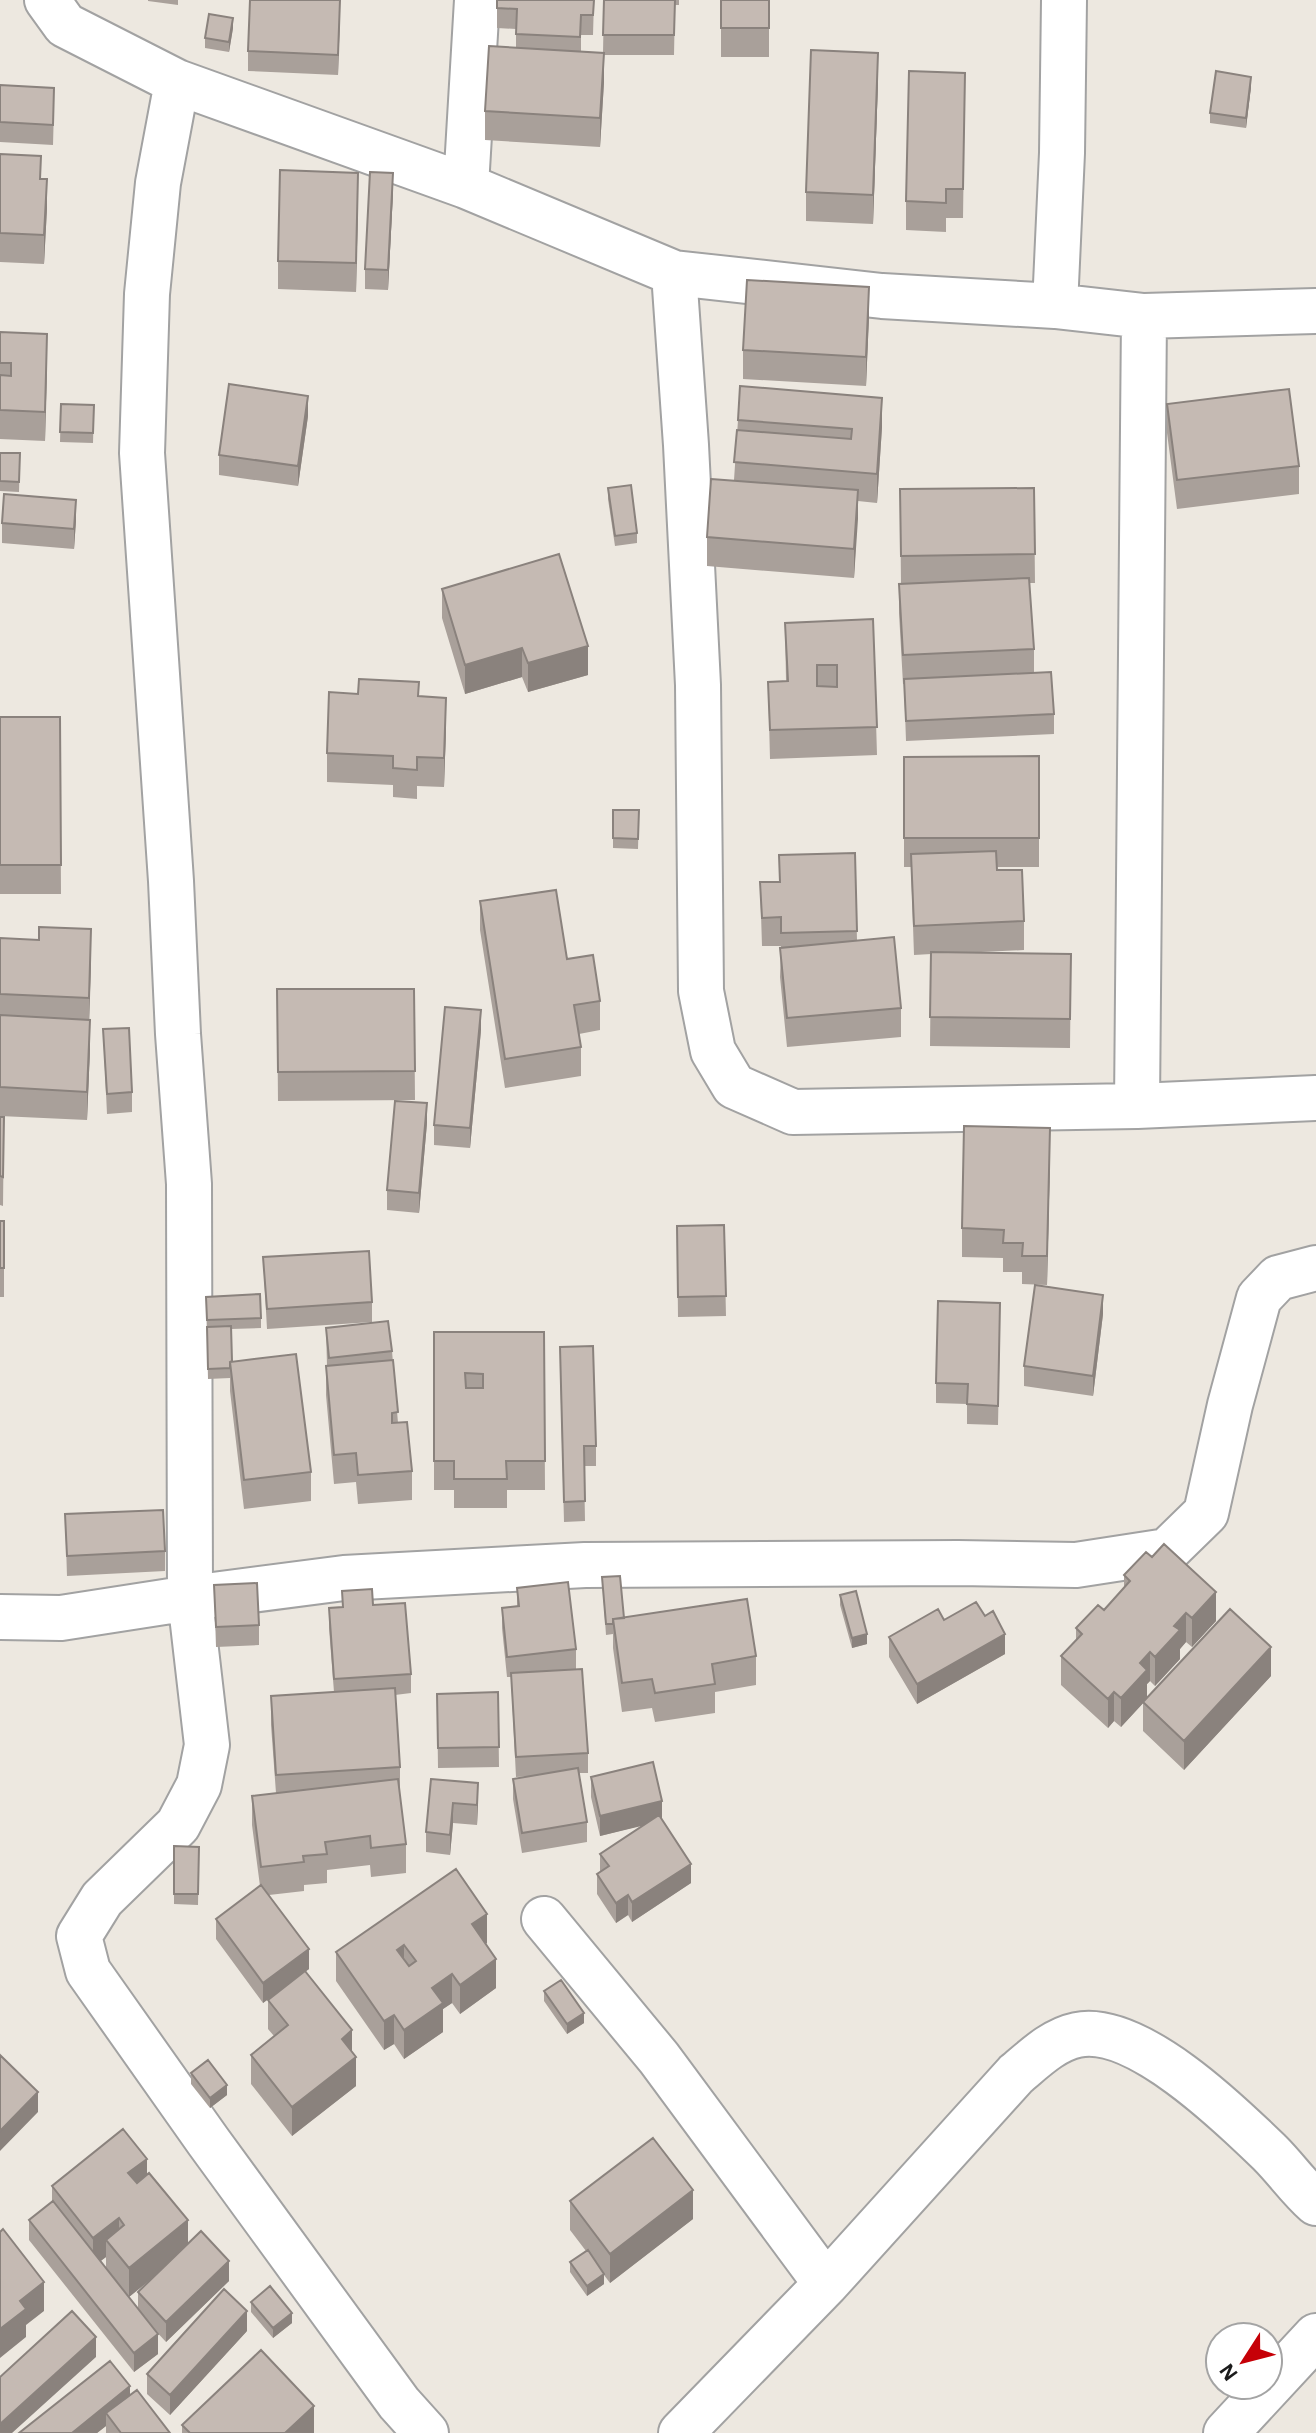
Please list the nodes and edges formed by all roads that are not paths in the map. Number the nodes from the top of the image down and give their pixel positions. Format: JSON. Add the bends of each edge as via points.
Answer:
{"nodes":[{"id":1,"x":47,"y":0,"type":"edge"},
{"id":2,"x":477,"y":0,"type":"edge"},
{"id":3,"x":1064,"y":0,"type":"edge"},
{"id":4,"x":177,"y":82,"type":"junction"},
{"id":5,"x":466,"y":186,"type":"junction"},
{"id":6,"x":674,"y":273,"type":"junction"},
{"id":7,"x":1055,"y":306,"type":"junction"},
{"id":8,"x":1316,"y":311,"type":"edge"},
{"id":9,"x":1144,"y":316,"type":"junction"},
{"id":10,"x":1316,"y":1098,"type":"edge"},
{"id":11,"x":1137,"y":1106,"type":"junction"},
{"id":12,"x":1316,"y":1268,"type":"edge"},
{"id":13,"x":190,"y":1598,"type":"junction"},
{"id":14,"x":0,"y":1617,"type":"edge"},
{"id":15,"x":544,"y":1919,"type":"dead end"},
{"id":16,"x":1316,"y":2203,"type":"edge"},
{"id":17,"x":826,"y":2284,"type":"junction"},
{"id":18,"x":1316,"y":2336,"type":"edge"},
{"id":19,"x":426,"y":2433,"type":"edge"},
{"id":20,"x":681,"y":2433,"type":"edge"},
{"id":21,"x":1226,"y":2433,"type":"edge"}],
"edges":[{"from":1,"to":4,"type":"street","via":[[65,25]]},
{"from":2,"to":5,"type":"street"},
{"from":3,"to":7,"type":"street"},
{"from":4,"to":5,"type":"street"},
{"from":4,"to":13,"type":"street","via":[[158,183],[147,294],[142,453],[189,1184]]},
{"from":5,"to":6,"type":"street"},
{"from":6,"to":7,"type":"street","via":[[882,296]]},
{"from":6,"to":11,"type":"street","via":[[698,685],[701,991],[713,1051],[734,1086],[793,1112]]},
{"from":7,"to":9,"type":"street"},
{"from":8,"to":9,"type":"street"},
{"from":9,"to":11,"type":"street"},
{"from":10,"to":11,"type":"street"},
{"from":12,"to":13,"type":"street","via":[[1278,1278],[1259,1298],[1206,1513],[1167,1551],[1076,1565],[585,1565],[344,1578]]},
{"from":13,"to":14,"type":"street","via":[[61,1618]]},
{"from":13,"to":19,"type":"street","via":[[207,1745],[199,1785],[178,1825],[102,1899],[79,1936],[88,1971],[399,2403]]},
{"from":15,"to":17,"type":"street","via":[[659,2058]]},
{"from":16,"to":17,"type":"street","via":[[1271,2154],[1182,2075],[1108,2035],[1077,2035],[1048,2047],[1016,2074]]},
{"from":17,"to":20,"type":"street"},
{"from":18,"to":21,"type":"street"}]}
